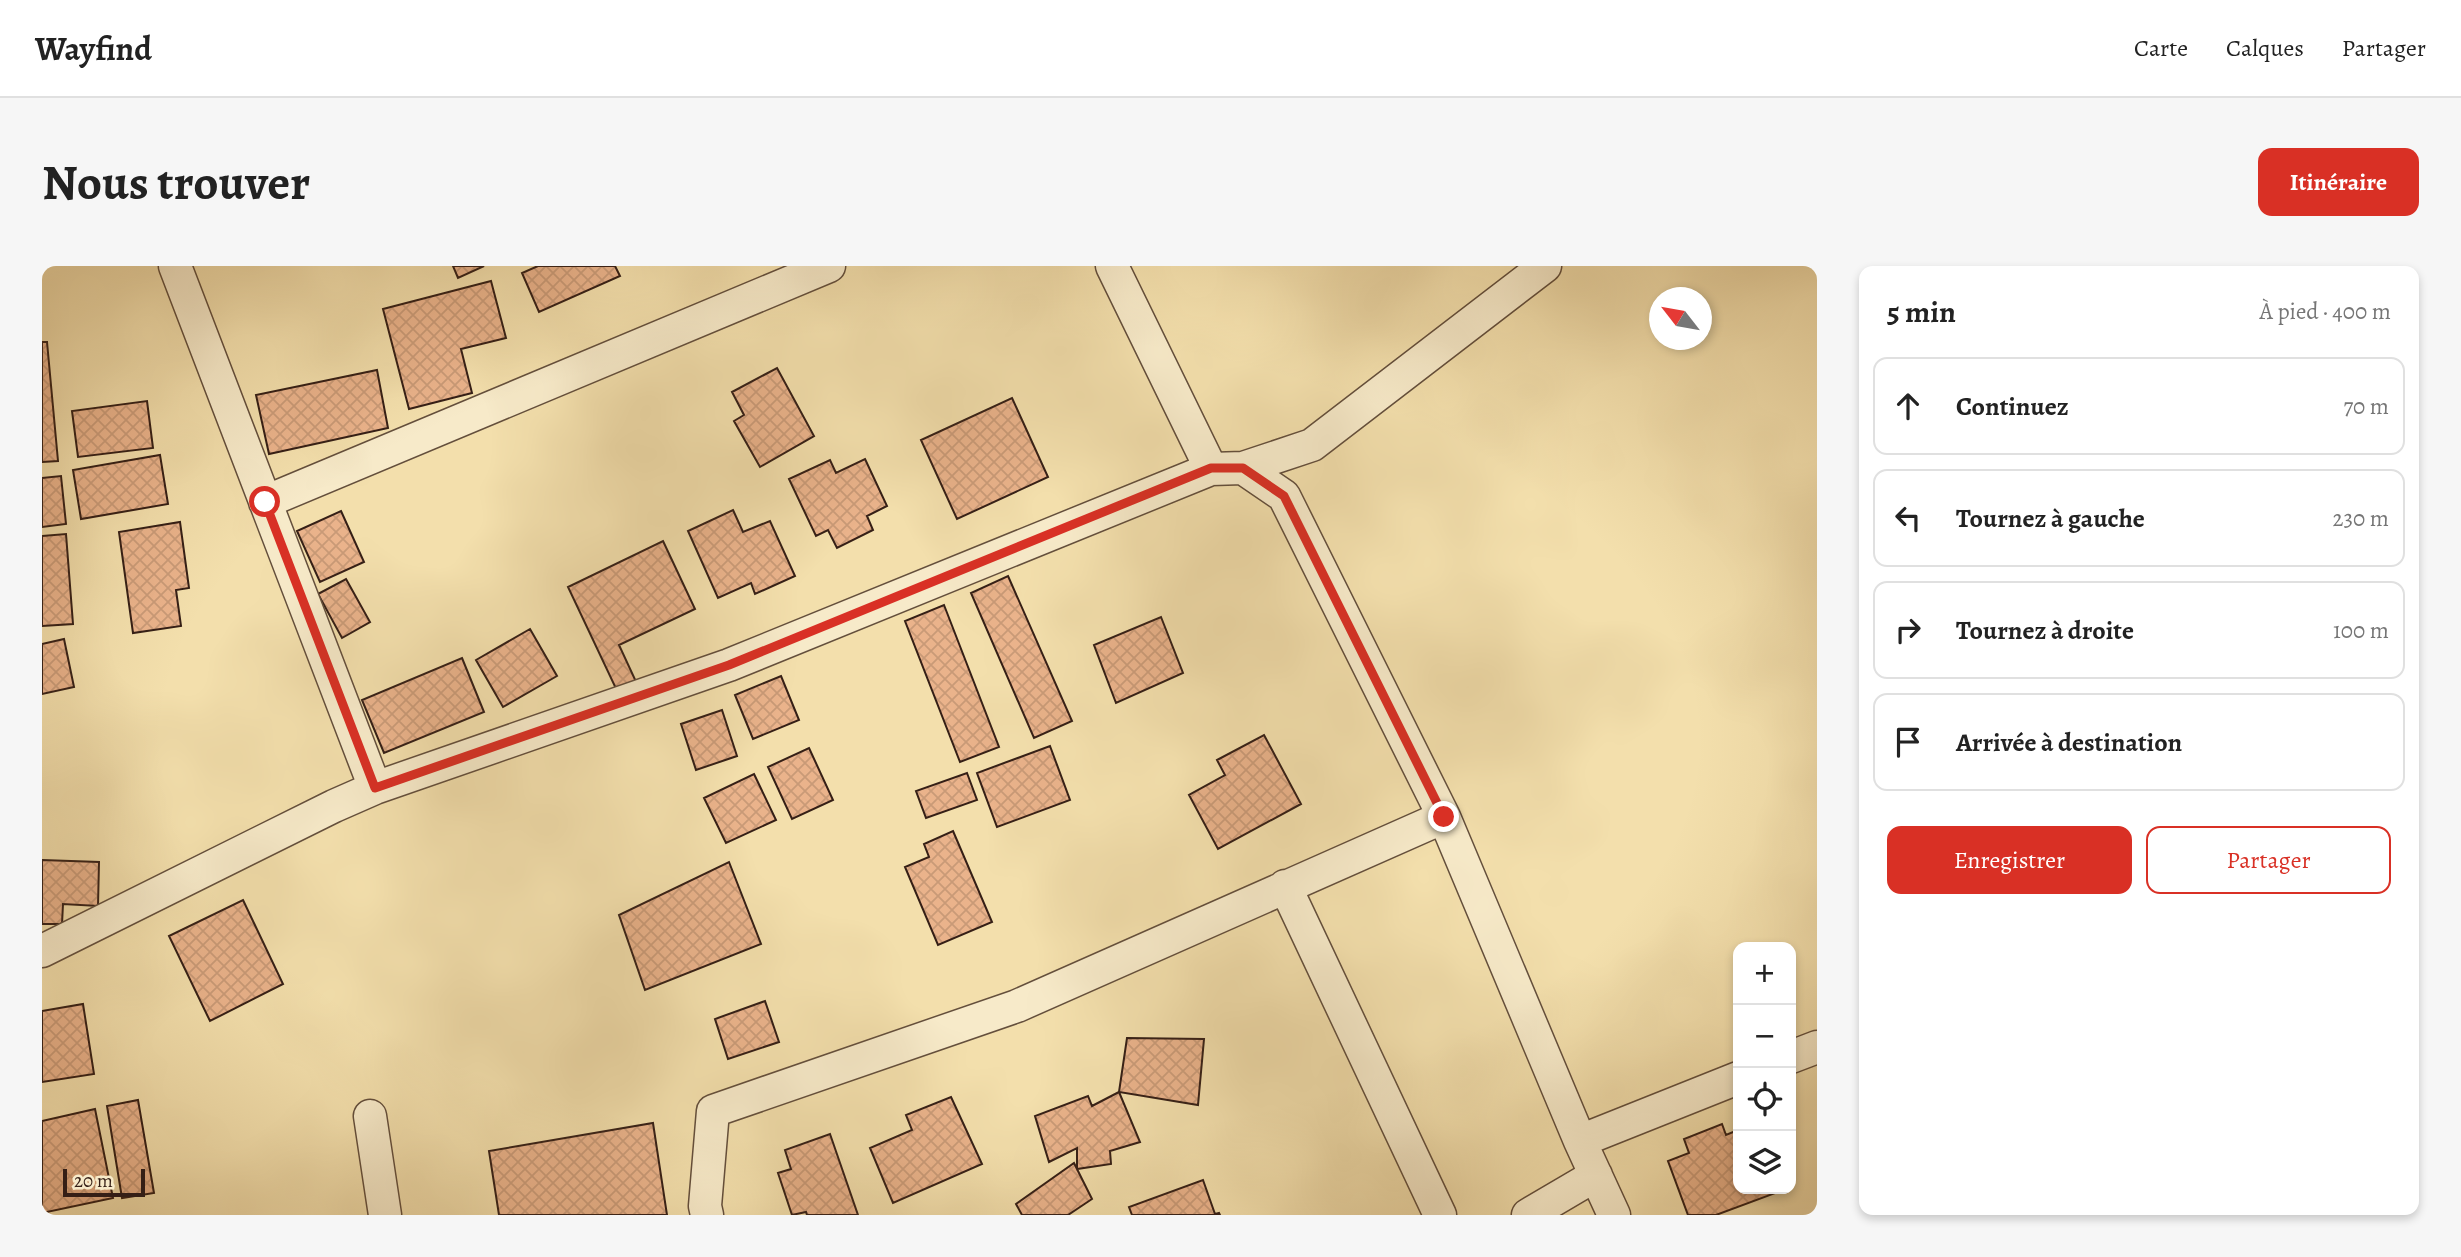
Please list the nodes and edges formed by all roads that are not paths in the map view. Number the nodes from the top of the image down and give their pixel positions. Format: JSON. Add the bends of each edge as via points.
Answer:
{"nodes":[{"id":1,"x":175,"y":266,"type":"edge"},
{"id":2,"x":829,"y":266,"type":"edge"},
{"id":3,"x":1112,"y":266,"type":"edge"},
{"id":4,"x":1545,"y":266,"type":"edge"},
{"id":5,"x":1312,"y":445,"type":"junction"},
{"id":6,"x":1211,"y":468,"type":"junction"},
{"id":7,"x":1243,"y":468,"type":"junction"},
{"id":8,"x":1284,"y":496,"type":"junction"},
{"id":9,"x":265,"y":502,"type":"junction"},
{"id":10,"x":375,"y":788,"type":"junction"},
{"id":11,"x":1444,"y":817,"type":"junction"},
{"id":12,"x":1285,"y":886,"type":"junction"},
{"id":13,"x":42,"y":951,"type":"edge"},
{"id":14,"x":1817,"y":1046,"type":"edge"},
{"id":15,"x":1796,"y":1055,"type":"edge"},
{"id":16,"x":1733,"y":1080,"type":"edge"},
{"id":17,"x":370,"y":1116,"type":"dead end"},
{"id":18,"x":1580,"y":1141,"type":"junction"},
{"id":19,"x":1596,"y":1175,"type":"junction"},
{"id":20,"x":385,"y":1215,"type":"edge"},
{"id":21,"x":707,"y":1215,"type":"edge"},
{"id":22,"x":1440,"y":1215,"type":"edge"},
{"id":23,"x":1528,"y":1215,"type":"edge"},
{"id":24,"x":1614,"y":1215,"type":"edge"}],
"edges":[{"from":1,"to":9,"type":"street"},
{"from":2,"to":9,"type":"street"},
{"from":3,"to":6,"type":"street"},
{"from":4,"to":5,"type":"street"},
{"from":5,"to":7,"type":"street"},
{"from":5,"to":8,"type":"street"},
{"from":6,"to":7,"type":"street"},
{"from":6,"to":10,"type":"street","via":[[729,665]]},
{"from":7,"to":8,"type":"street"},
{"from":8,"to":11,"type":"street"},
{"from":9,"to":10,"type":"street"},
{"from":10,"to":13,"type":"street"},
{"from":11,"to":12,"type":"street"},
{"from":11,"to":18,"type":"street"},
{"from":12,"to":21,"type":"street","via":[[1017,1006],[713,1111]]},
{"from":12,"to":22,"type":"street"},
{"from":14,"to":15,"type":"street"},
{"from":16,"to":18,"type":"street"},
{"from":17,"to":20,"type":"street"},
{"from":18,"to":19,"type":"street"},
{"from":19,"to":23,"type":"street"},
{"from":19,"to":24,"type":"street"}]}
